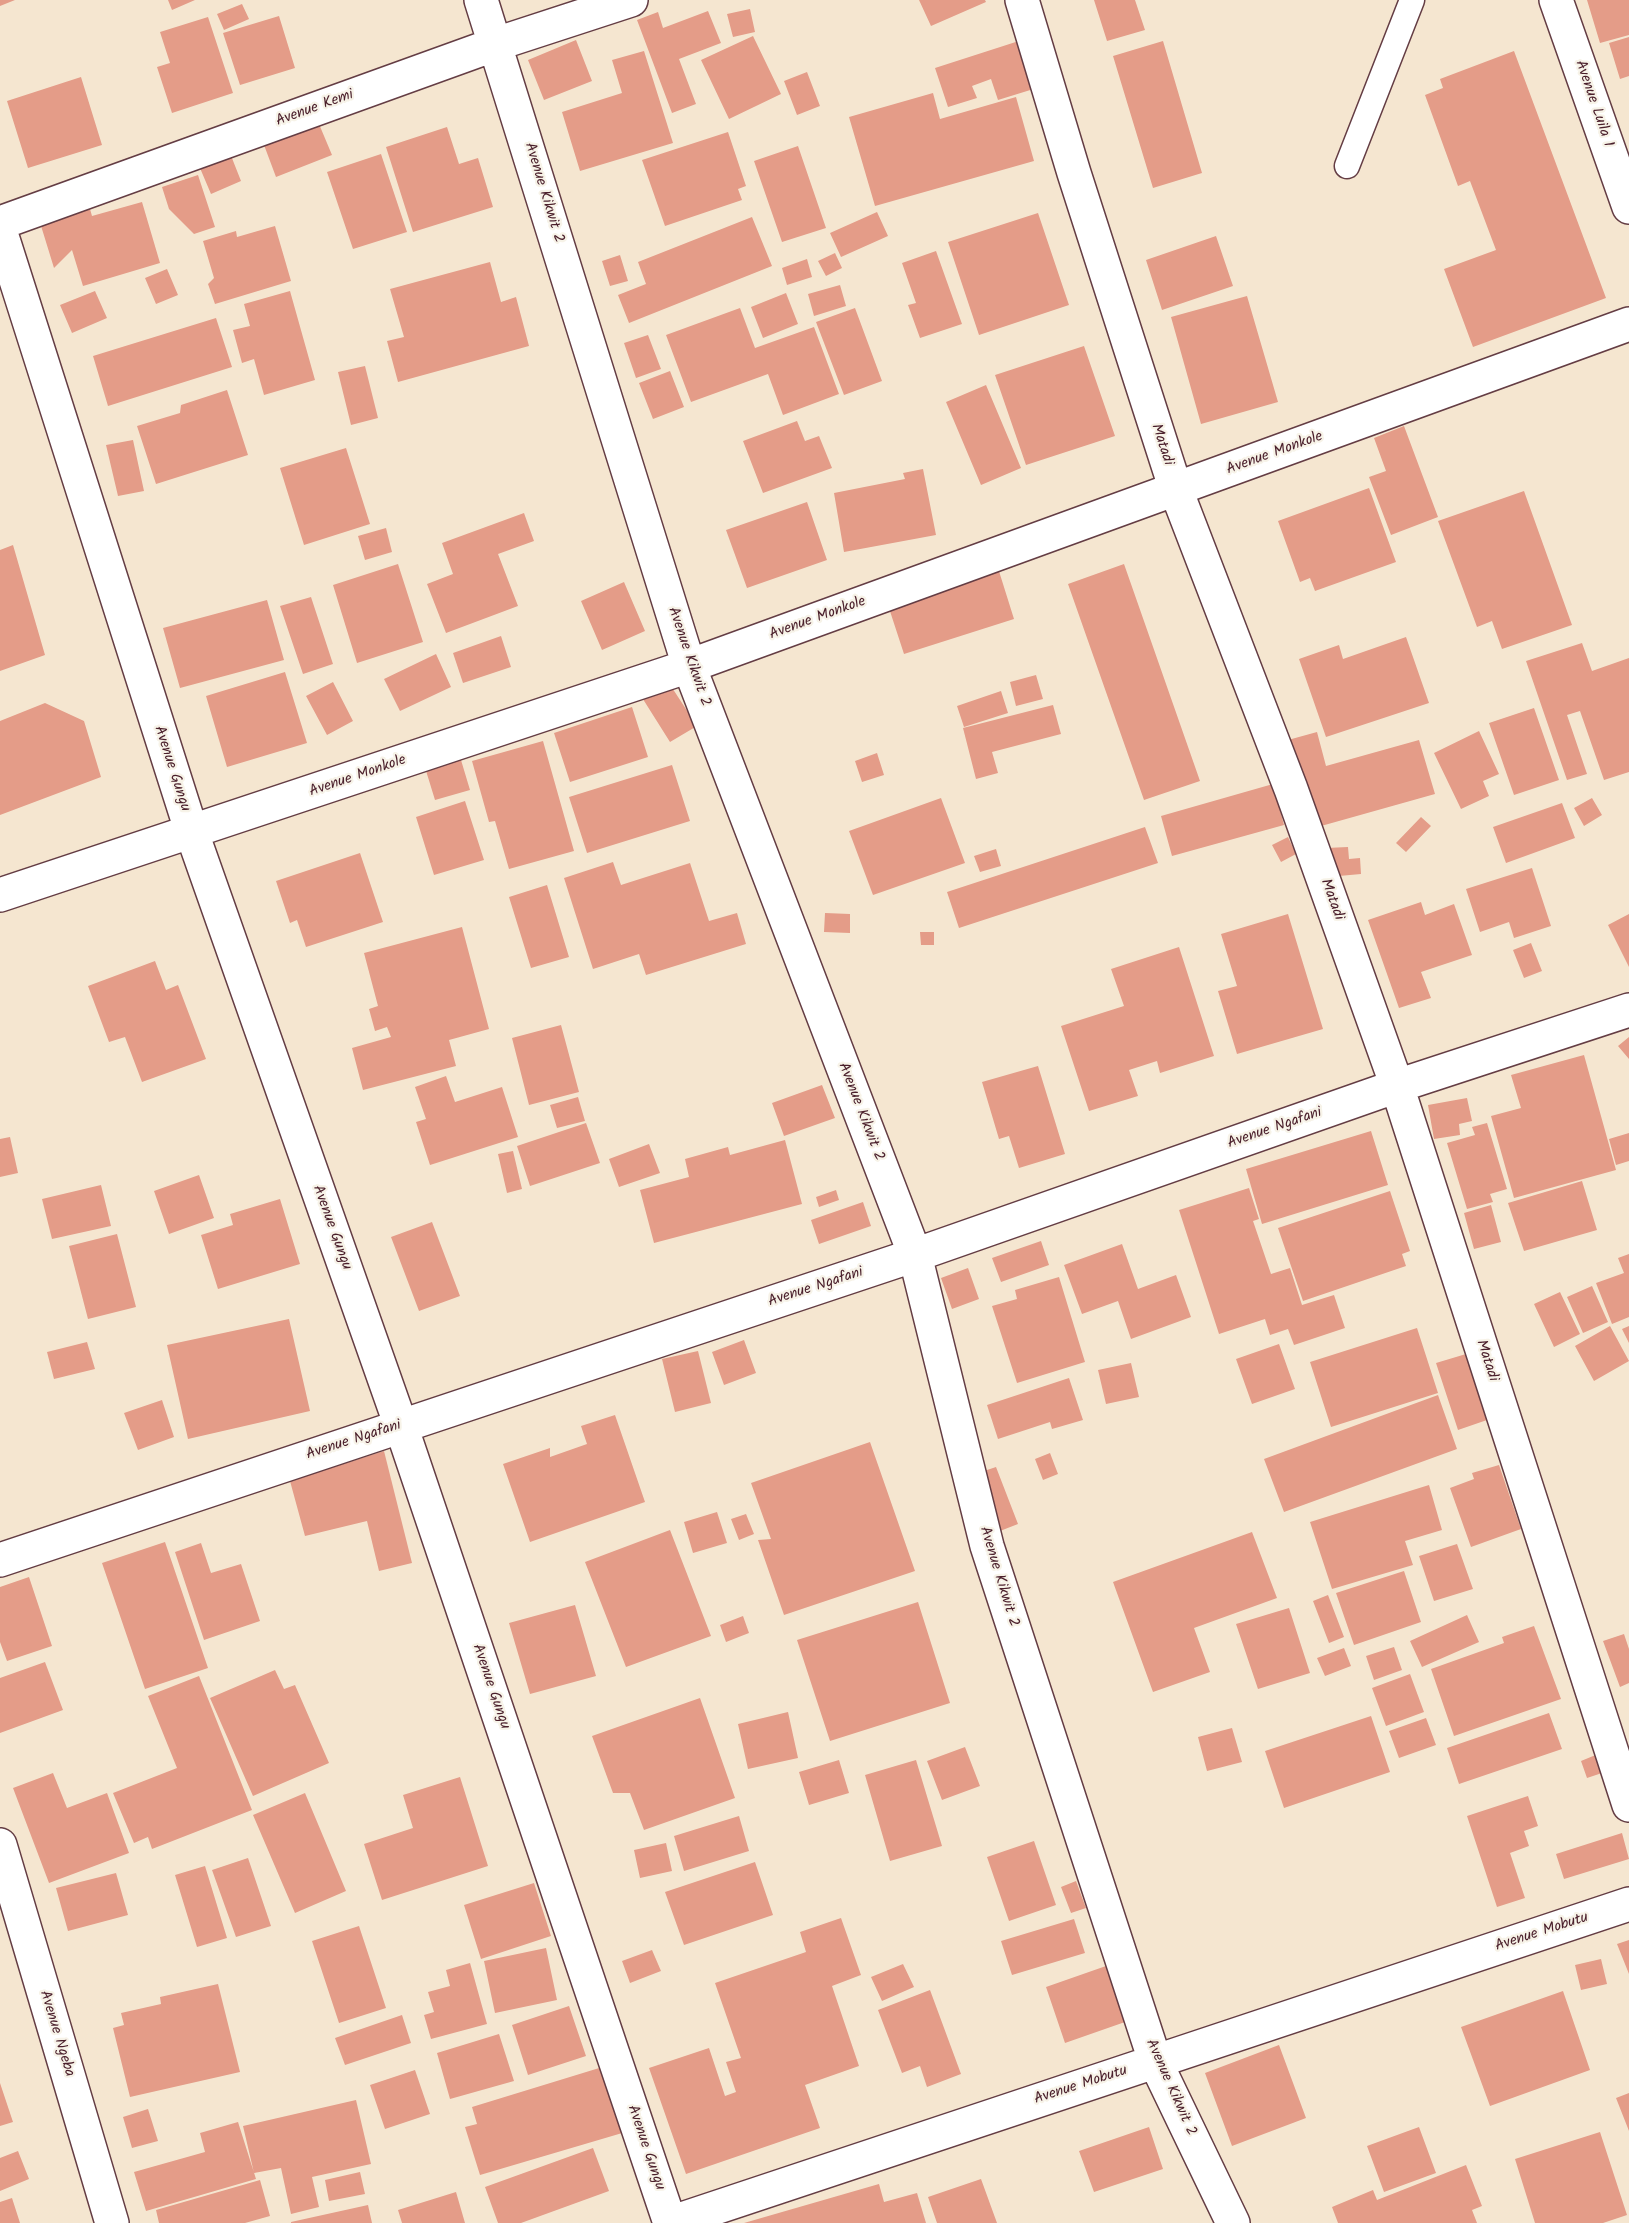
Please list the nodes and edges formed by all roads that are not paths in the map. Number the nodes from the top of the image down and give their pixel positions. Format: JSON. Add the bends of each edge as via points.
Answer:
{"nodes":[{"id":1,"x":481,"y":0,"type":"edge"},
{"id":2,"x":631,"y":0,"type":"edge"},
{"id":3,"x":1022,"y":0,"type":"edge"},
{"id":4,"x":1412,"y":0,"type":"edge"},
{"id":5,"x":1556,"y":0,"type":"edge"},
{"id":6,"x":496,"y":44,"type":"junction"},
{"id":7,"x":1347,"y":166,"type":"dead end"},
{"id":8,"x":1629,"y":207,"type":"edge"},
{"id":9,"x":0,"y":223,"type":"edge"},
{"id":10,"x":0,"y":230,"type":"edge"},
{"id":11,"x":1629,"y":324,"type":"edge"},
{"id":12,"x":1176,"y":490,"type":"junction"},
{"id":13,"x":690,"y":666,"type":"junction"},
{"id":14,"x":192,"y":833,"type":"junction"},
{"id":15,"x":0,"y":895,"type":"edge"},
{"id":16,"x":1629,"y":1010,"type":"edge"},
{"id":17,"x":1397,"y":1086,"type":"junction"},
{"id":18,"x":915,"y":1255,"type":"junction"},
{"id":19,"x":401,"y":1426,"type":"junction"},
{"id":20,"x":0,"y":1560,"type":"edge"},
{"id":21,"x":1629,"y":1805,"type":"edge"},
{"id":22,"x":0,"y":1845,"type":"edge"},
{"id":23,"x":1629,"y":1904,"type":"edge"},
{"id":24,"x":1155,"y":2061,"type":"junction"},
{"id":25,"x":112,"y":2223,"type":"edge"},
{"id":26,"x":670,"y":2223,"type":"edge"},
{"id":27,"x":1233,"y":2223,"type":"edge"}],
"edges":[{"from":1,"to":6,"type":"street","name":"Avenue Kikwit 2"},
{"from":2,"to":6,"type":"street","name":"Avenue Kemi"},
{"from":3,"to":12,"type":"street","name":"Matadi"},
{"from":4,"to":7,"type":"lane"},
{"from":5,"to":8,"type":"street","name":"Avenue Luila 1"},
{"from":6,"to":9,"type":"street","name":"Avenue Kemi"},
{"from":6,"to":13,"type":"street","name":"Avenue Kikwit 2"},
{"from":10,"to":14,"type":"street","name":"Avenue Gungu"},
{"from":11,"to":12,"type":"street","name":"Avenue Monkole"},
{"from":12,"to":13,"type":"street","name":"Avenue Monkole"},
{"from":12,"to":17,"type":"street","name":"Matadi","via":[[1291,789]]},
{"from":13,"to":14,"type":"street","name":"Avenue Monkole"},
{"from":13,"to":18,"type":"street","name":"Avenue Kikwit 2"},
{"from":14,"to":15,"type":"street","name":"Avenue Monkole"},
{"from":14,"to":19,"type":"street","name":"Avenue Gungu"},
{"from":16,"to":17,"type":"street","name":"Avenue Ngafani"},
{"from":17,"to":18,"type":"street","name":"Avenue Ngafani"},
{"from":17,"to":21,"type":"street","name":"Matadi"},
{"from":18,"to":19,"type":"street","name":"Avenue Ngafani"},
{"from":18,"to":24,"type":"street","name":"Avenue Kikwit 2","via":[[987,1546]]},
{"from":19,"to":20,"type":"street","name":"Avenue Ngafani"},
{"from":19,"to":26,"type":"street","name":"Avenue Gungu"},
{"from":22,"to":25,"type":"street","name":"Avenue Ngeba"},
{"from":23,"to":24,"type":"street","name":"Avenue Mobutu"},
{"from":24,"to":26,"type":"street","name":"Avenue Mobutu"},
{"from":24,"to":27,"type":"street","name":"Avenue Kikwit 2"}]}
